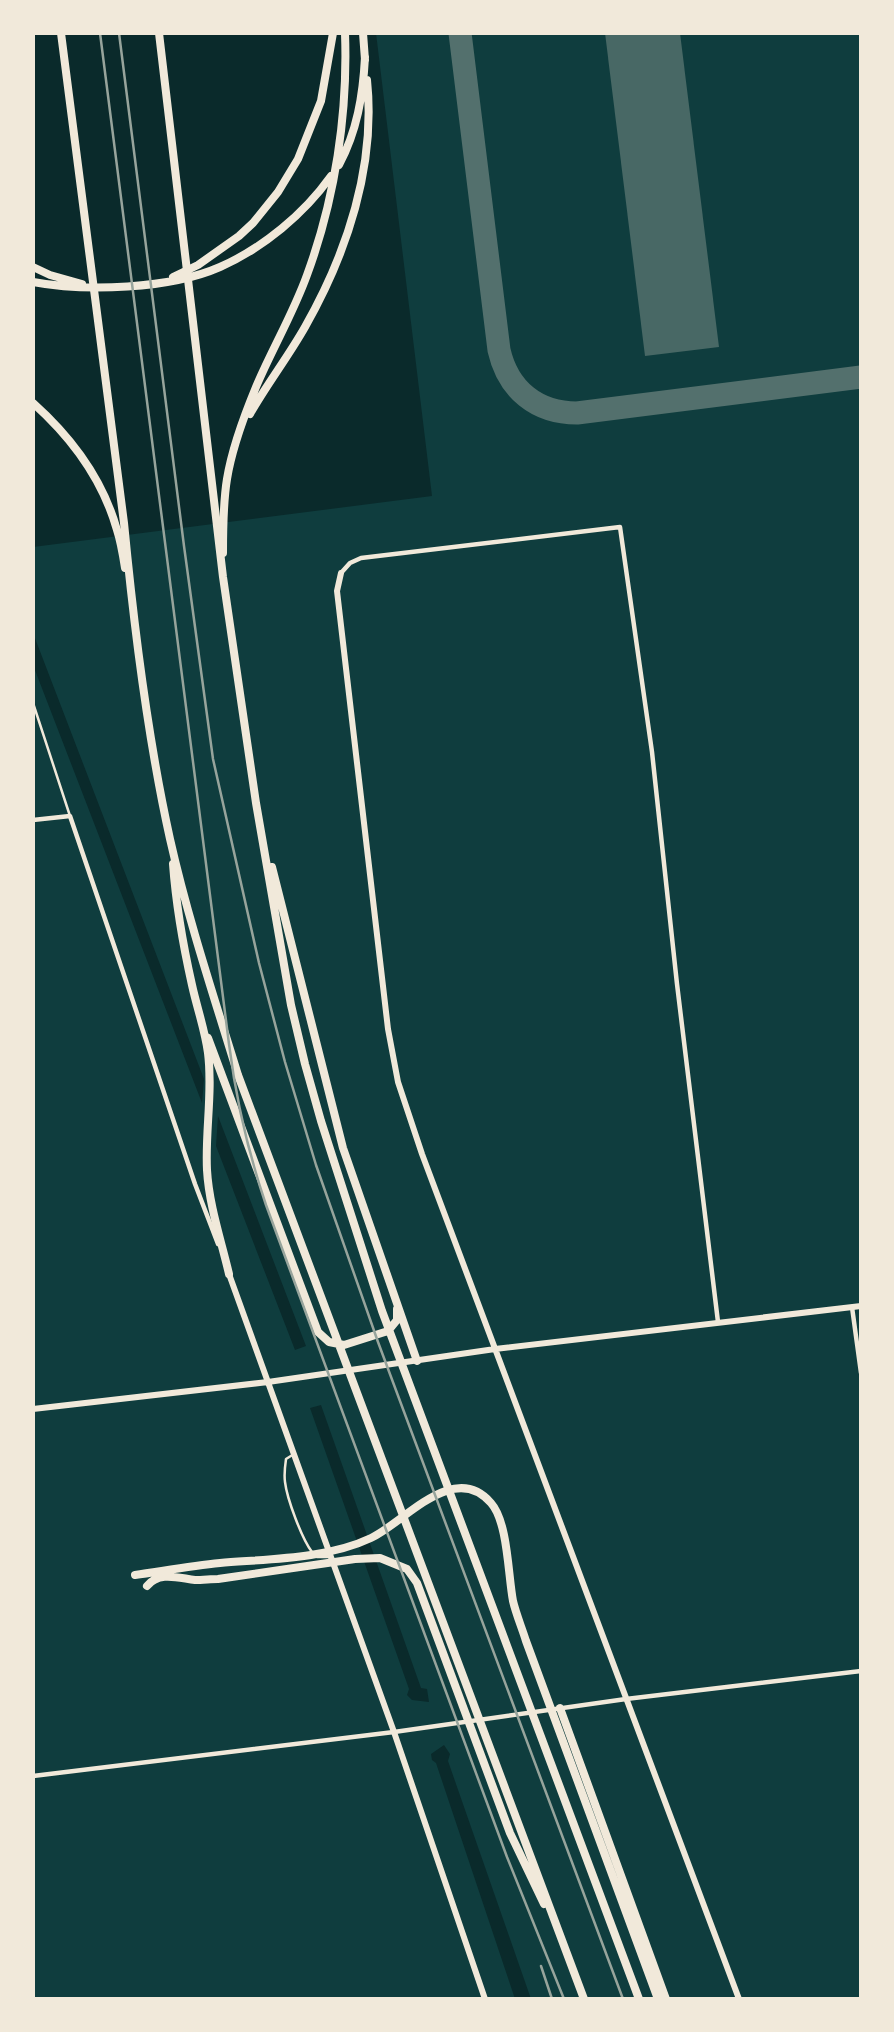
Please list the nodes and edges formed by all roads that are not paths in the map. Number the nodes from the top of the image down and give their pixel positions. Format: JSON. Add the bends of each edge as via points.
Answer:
{"nodes":[{"id":1,"x":61,"y":33,"type":"edge"},
{"id":2,"x":159,"y":33,"type":"edge"},
{"id":3,"x":333,"y":33,"type":"edge"},
{"id":4,"x":345,"y":33,"type":"edge"},
{"id":5,"x":363,"y":33,"type":"edge"},
{"id":6,"x":365,"y":57,"type":"junction"},
{"id":7,"x":33,"y":267,"type":"edge"},
{"id":8,"x":33,"y":282,"type":"edge"},
{"id":9,"x":160,"y":282,"type":"junction"},
{"id":10,"x":112,"y":287,"type":"junction"},
{"id":11,"x":33,"y":397,"type":"edge"},
{"id":12,"x":33,"y":403,"type":"edge"},
{"id":13,"x":50,"y":418,"type":"junction"},
{"id":14,"x":238,"y":438,"type":"junction"},
{"id":15,"x":341,"y":573,"type":"joint"},
{"id":16,"x":223,"y":577,"type":"junction"},
{"id":17,"x":130,"y":588,"type":"junction"},
{"id":18,"x":33,"y":703,"type":"edge"},
{"id":19,"x":256,"y":803,"type":"junction"},
{"id":20,"x":70,"y":816,"type":"junction"},
{"id":21,"x":33,"y":820,"type":"edge"},
{"id":22,"x":170,"y":841,"type":"junction"},
{"id":23,"x":202,"y":1023,"type":"junction"},
{"id":24,"x":229,"y":1274,"type":"junction"},
{"id":25,"x":397,"y":1303,"type":"junction"},
{"id":26,"x":861,"y":1306,"type":"edge"},
{"id":27,"x":852,"y":1307,"type":"junction"},
{"id":28,"x":718,"y":1322,"type":"junction"},
{"id":29,"x":495,"y":1349,"type":"junction"},
{"id":30,"x":416,"y":1361,"type":"junction"},
{"id":31,"x":861,"y":1373,"type":"edge"},
{"id":32,"x":268,"y":1382,"type":"junction"},
{"id":33,"x":33,"y":1409,"type":"edge"},
{"id":34,"x":294,"y":1454,"type":"junction"},
{"id":35,"x":331,"y":1557,"type":"junction"},
{"id":36,"x":135,"y":1575,"type":"dead end"},
{"id":37,"x":147,"y":1586,"type":"dead end"},
{"id":38,"x":861,"y":1671,"type":"edge"},
{"id":39,"x":626,"y":1699,"type":"junction"},
{"id":40,"x":561,"y":1709,"type":"junction"},
{"id":41,"x":394,"y":1732,"type":"junction"},
{"id":42,"x":33,"y":1776,"type":"edge"},
{"id":43,"x":557,"y":1928,"type":"junction"},
{"id":44,"x":485,"y":1999,"type":"edge"},
{"id":45,"x":584,"y":1999,"type":"edge"},
{"id":46,"x":639,"y":1999,"type":"edge"},
{"id":47,"x":658,"y":1999,"type":"edge"},
{"id":48,"x":666,"y":1999,"type":"edge"},
{"id":49,"x":739,"y":1999,"type":"edge"}],
"edges":[{"from":1,"to":17,"type":"main road"},
{"from":2,"to":16,"type":"main road"},
{"from":3,"to":9,"type":"main road","via":[[321,101],[298,159],[278,192],[226,246]]},
{"from":4,"to":14,"type":"main road","via":[[346,91],[324,221],[303,286],[256,386]]},
{"from":5,"to":6,"type":"main road"},
{"from":6,"to":9,"type":"main road","via":[[362,99],[352,138],[338,167],[317,193],[281,228],[235,259],[202,274]]},
{"from":6,"to":14,"type":"main road","via":[[367,141],[350,226],[311,316]]},
{"from":7,"to":10,"type":"main road","via":[[74,282]]},
{"from":8,"to":10,"type":"main road"},
{"from":9,"to":10,"type":"main road"},
{"from":11,"to":13,"type":"main road"},
{"from":12,"to":13,"type":"main road"},
{"from":13,"to":17,"type":"main road","via":[[80,454],[107,503]]},
{"from":14,"to":16,"type":"main road","via":[[225,496]]},
{"from":15,"to":28,"type":"street","via":[[361,558],[620,527],[652,752]]},
{"from":15,"to":29,"type":"street","via":[[337,591],[398,1082]]},
{"from":16,"to":19,"type":"main road"},
{"from":17,"to":22,"type":"main road"},
{"from":18,"to":20,"type":"lane"},
{"from":19,"to":25,"type":"main road","via":[[343,1148]]},
{"from":19,"to":46,"type":"main road","via":[[291,1005],[321,1121],[382,1311]]},
{"from":20,"to":21,"type":"street"},
{"from":20,"to":24,"type":"street"},
{"from":22,"to":23,"type":"main road","via":[[183,944]]},
{"from":22,"to":43,"type":"main road","via":[[238,1074]]},
{"from":23,"to":24,"type":"main road","via":[[209,1081],[207,1174]]},
{"from":23,"to":25,"type":"main road","via":[[317,1332],[329,1342],[344,1345],[388,1331],[397,1320]]},
{"from":24,"to":32,"type":"street"},
{"from":25,"to":30,"type":"main road"},
{"from":26,"to":27,"type":"street"},
{"from":27,"to":28,"type":"street"},
{"from":27,"to":31,"type":"street"},
{"from":28,"to":29,"type":"street"},
{"from":29,"to":30,"type":"street"},
{"from":29,"to":39,"type":"street"},
{"from":30,"to":32,"type":"street"},
{"from":32,"to":33,"type":"street"},
{"from":32,"to":34,"type":"street"},
{"from":34,"to":35,"type":"street"},
{"from":34,"to":35,"type":"lane","via":[[286,1459],[285,1482],[297,1521],[306,1545],[317,1557]]},
{"from":35,"to":41,"type":"street"},
{"from":36,"to":47,"type":"main road","via":[[339,1549],[372,1538],[440,1491],[467,1489],[491,1502],[500,1518],[513,1603]]},
{"from":37,"to":43,"type":"main road","via":[[162,1576],[199,1580],[355,1559],[388,1560],[407,1569],[417,1583],[510,1833]]},
{"from":38,"to":39,"type":"street"},
{"from":39,"to":40,"type":"street"},
{"from":39,"to":49,"type":"street"},
{"from":40,"to":41,"type":"street"},
{"from":40,"to":48,"type":"main road"},
{"from":41,"to":42,"type":"street"},
{"from":41,"to":44,"type":"street"},
{"from":43,"to":45,"type":"main road"}]}
